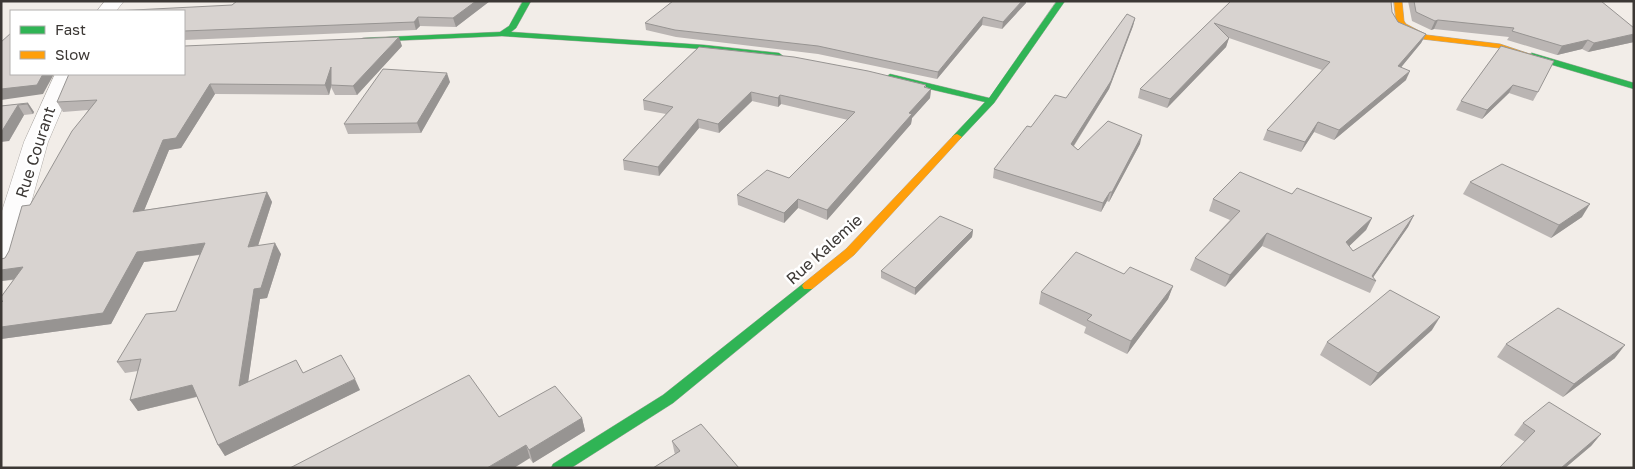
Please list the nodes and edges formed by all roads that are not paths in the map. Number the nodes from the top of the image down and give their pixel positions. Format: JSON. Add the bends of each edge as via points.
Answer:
{"nodes":[{"id":1,"x":527,"y":1,"type":"edge"},
{"id":2,"x":1061,"y":1,"type":"edge"},
{"id":3,"x":1398,"y":1,"type":"edge"},
{"id":4,"x":502,"y":34,"type":"junction"},
{"id":5,"x":353,"y":41,"type":"edge"},
{"id":6,"x":786,"y":57,"type":"edge"},
{"id":7,"x":875,"y":74,"type":"edge"},
{"id":8,"x":65,"y":75,"type":"edge"},
{"id":9,"x":1634,"y":86,"type":"edge"},
{"id":10,"x":991,"y":101,"type":"junction"},
{"id":11,"x":1,"y":261,"type":"edge"},
{"id":12,"x":558,"y":468,"type":"edge"}],
"edges":[{"from":1,"to":4,"type":"street","via":[[512,28]]},
{"from":2,"to":10,"type":"street","name":"Rue Kalemie"},
{"from":3,"to":9,"type":"street","via":[[1403,26],[1425,37],[1500,46]]},
{"from":4,"to":5,"type":"street"},
{"from":4,"to":6,"type":"street","via":[[704,47]]},
{"from":7,"to":10,"type":"street"},
{"from":8,"to":11,"type":"street","name":"Rue Courant","via":[[40,103],[35,144]]},
{"from":10,"to":12,"type":"street","name":"Rue Kalemie","via":[[850,252],[668,400]]}]}
